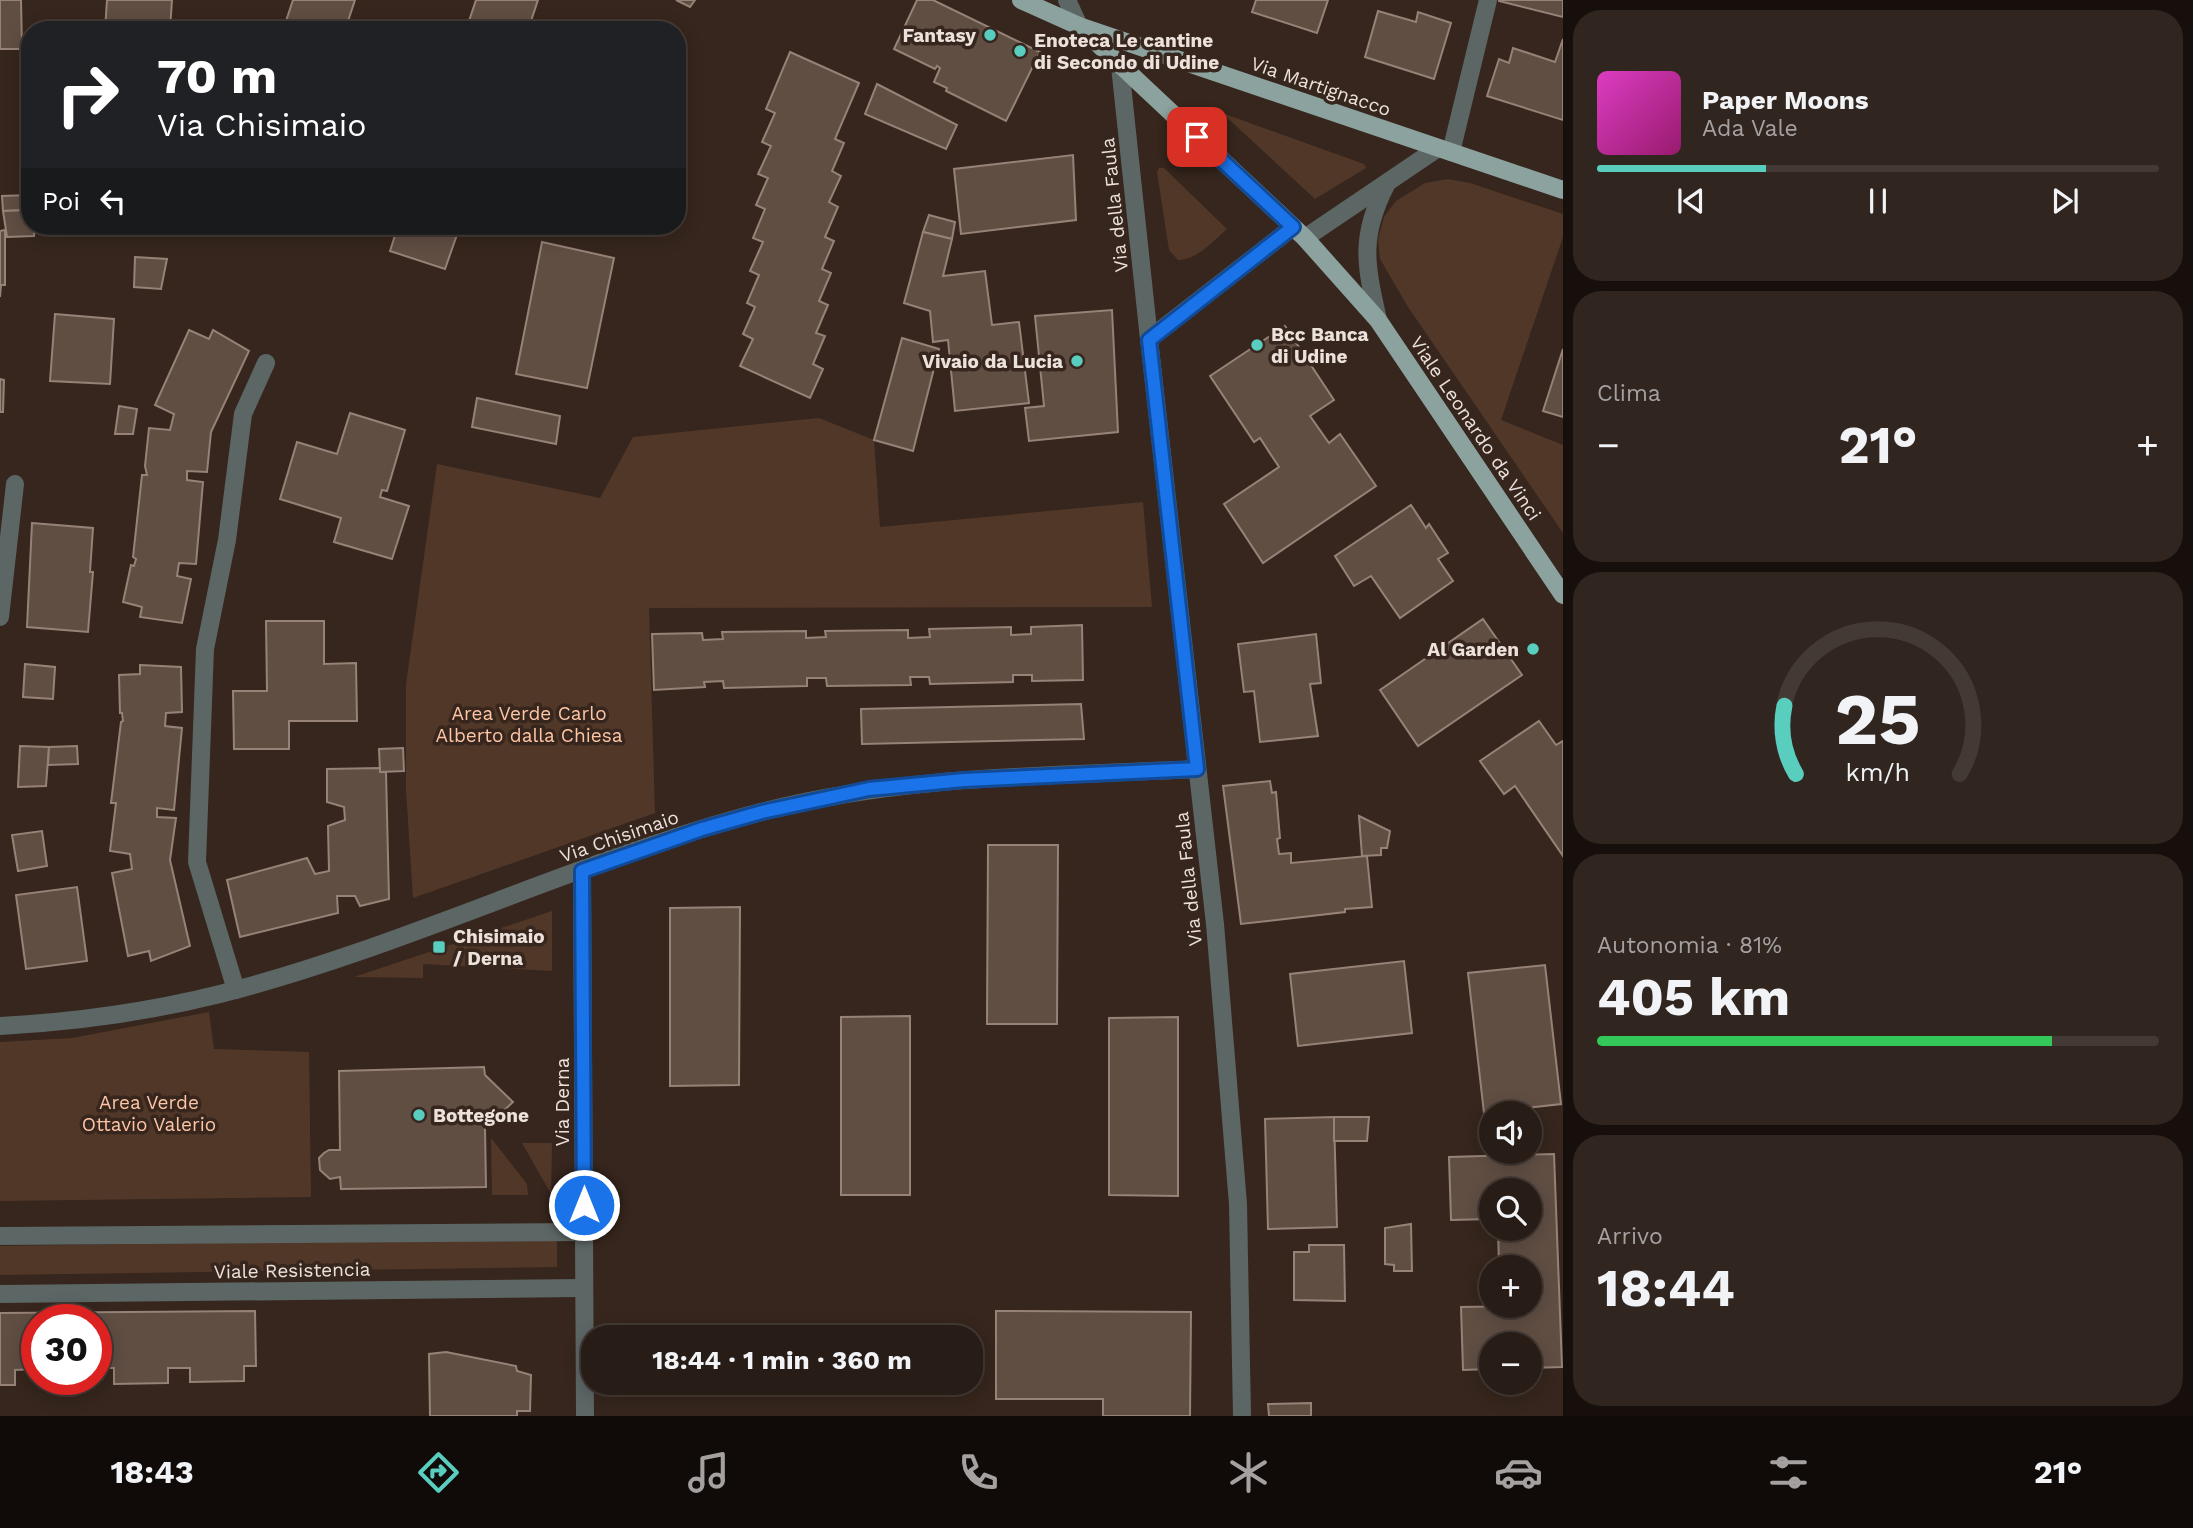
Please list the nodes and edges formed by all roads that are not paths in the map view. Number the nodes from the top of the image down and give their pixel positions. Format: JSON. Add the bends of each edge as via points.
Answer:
{"nodes":[{"id":1,"x":1021,"y":0,"type":"edge"},
{"id":2,"x":1067,"y":0,"type":"edge"},
{"id":3,"x":1488,"y":0,"type":"edge"},
{"id":4,"x":1079,"y":26,"type":"junction"},
{"id":5,"x":1120,"y":66,"type":"junction"},
{"id":6,"x":1444,"y":150,"type":"junction"},
{"id":7,"x":1386,"y":183,"type":"junction"},
{"id":8,"x":1563,"y":190,"type":"edge"},
{"id":9,"x":1299,"y":232,"type":"junction"},
{"id":10,"x":1378,"y":320,"type":"junction"},
{"id":11,"x":1149,"y":340,"type":"junction"},
{"id":12,"x":266,"y":363,"type":"dead end"},
{"id":13,"x":15,"y":484,"type":"dead end"},
{"id":14,"x":1563,"y":595,"type":"edge"},
{"id":15,"x":0,"y":617,"type":"edge"},
{"id":16,"x":1197,"y":769,"type":"junction"},
{"id":17,"x":582,"y":871,"type":"junction"},
{"id":18,"x":236,"y":990,"type":"junction"},
{"id":19,"x":0,"y":1026,"type":"edge"},
{"id":20,"x":584,"y":1232,"type":"junction"},
{"id":21,"x":0,"y":1236,"type":"edge"},
{"id":22,"x":584,"y":1288,"type":"junction"},
{"id":23,"x":0,"y":1294,"type":"edge"},
{"id":24,"x":585,"y":1416,"type":"edge"},
{"id":25,"x":1242,"y":1416,"type":"edge"}],
"edges":[{"from":1,"to":4,"type":"main road","name":"Via Martignacco"},
{"from":2,"to":4,"type":"street"},
{"from":3,"to":6,"type":"street"},
{"from":4,"to":5,"type":"main road","name":"Viale Leonardo da Vinci"},
{"from":4,"to":6,"type":"main road","name":"Via Martignacco"},
{"from":5,"to":9,"type":"main road","name":"Viale Leonardo da Vinci"},
{"from":5,"to":11,"type":"street","name":"Via della Faula"},
{"from":6,"to":7,"type":"street"},
{"from":6,"to":8,"type":"main road","name":"Via Martignacco"},
{"from":7,"to":9,"type":"street"},
{"from":7,"to":10,"type":"street","name":"Viale Leonardo da Vinci","via":[[1369,227],[1366,250]]},
{"from":9,"to":10,"type":"main road","name":"Viale Leonardo da Vinci"},
{"from":9,"to":11,"type":"street"},
{"from":10,"to":14,"type":"main road","name":"Viale Leonardo da Vinci"},
{"from":11,"to":16,"type":"street","name":"Via della Faula"},
{"from":12,"to":18,"type":"street","via":[[243,414],[227,540],[205,649],[197,862]]},
{"from":13,"to":15,"type":"street"},
{"from":16,"to":17,"type":"street","name":"Via Chisimaio","via":[[869,789],[702,829]]},
{"from":16,"to":25,"type":"street","name":"Via della Faula","via":[[1238,1204]]},
{"from":17,"to":18,"type":"street","name":"Via Chisimaio"},
{"from":17,"to":20,"type":"street","name":"Via Derna"},
{"from":18,"to":19,"type":"street","name":"Via Chisimaio","via":[[118,1015]]},
{"from":20,"to":21,"type":"street","name":"Viale Resistencia"},
{"from":20,"to":22,"type":"street","name":"Via Derna"},
{"from":22,"to":23,"type":"street","name":"Viale Resistencia"},
{"from":22,"to":24,"type":"street","name":"Via Derna"}]}
